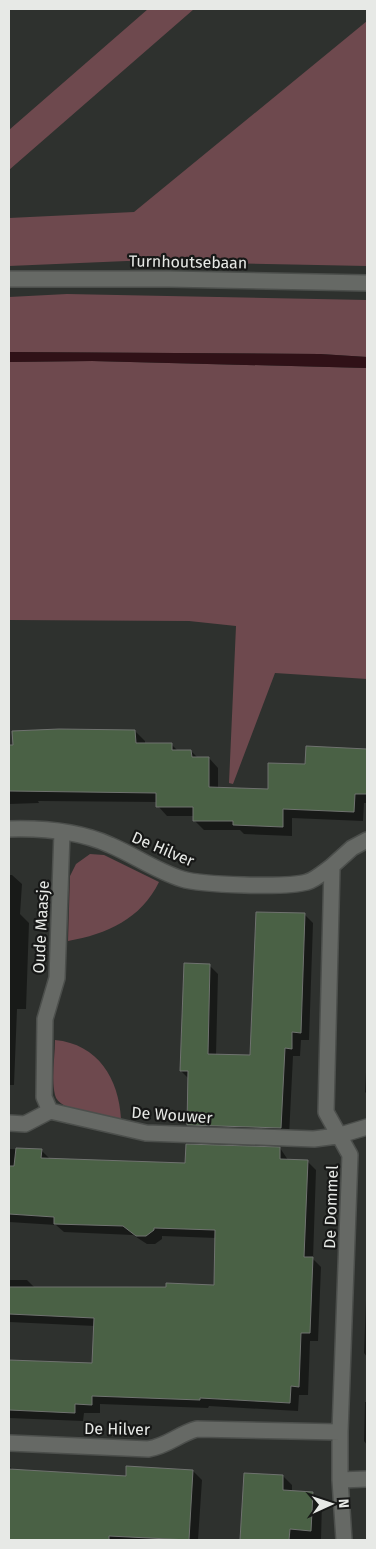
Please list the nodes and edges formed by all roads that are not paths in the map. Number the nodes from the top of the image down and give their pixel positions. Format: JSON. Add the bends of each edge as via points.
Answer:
{"nodes":[{"id":1,"x":9,"y":280,"type":"edge"},
{"id":2,"x":367,"y":283,"type":"edge"},
{"id":3,"x":9,"y":829,"type":"edge"},
{"id":4,"x":62,"y":832,"type":"junction"},
{"id":5,"x":367,"y":840,"type":"edge"},
{"id":6,"x":332,"y":866,"type":"junction"},
{"id":7,"x":50,"y":1111,"type":"junction"},
{"id":8,"x":9,"y":1123,"type":"edge"},
{"id":9,"x":367,"y":1127,"type":"edge"},
{"id":10,"x":337,"y":1136,"type":"junction"},
{"id":11,"x":340,"y":1432,"type":"junction"},
{"id":12,"x":9,"y":1442,"type":"edge"},
{"id":13,"x":367,"y":1479,"type":"edge"},
{"id":14,"x":340,"y":1480,"type":"junction"},
{"id":15,"x":344,"y":1540,"type":"edge"}],
"edges":[{"from":1,"to":2,"type":"street","name":"Turnhoutsebaan"},
{"from":3,"to":4,"type":"street","name":"De Hilver"},
{"from":4,"to":6,"type":"street","name":"De Hilver","via":[[108,844],[168,874],[197,881],[287,885],[308,882]]},
{"from":4,"to":7,"type":"street","name":"Oude Maasje","via":[[57,978],[45,1019],[44,1097]]},
{"from":5,"to":6,"type":"street","via":[[352,848]]},
{"from":6,"to":10,"type":"street","name":"De Dommel","via":[[326,1112]]},
{"from":7,"to":8,"type":"street","via":[[25,1124]]},
{"from":7,"to":10,"type":"street","name":"De Wouwer","via":[[146,1133],[314,1139]]},
{"from":9,"to":10,"type":"street","name":"De Wouwer"},
{"from":10,"to":11,"type":"street","name":"De Dommel","via":[[350,1155]]},
{"from":11,"to":12,"type":"street","name":"De Hilver","via":[[197,1429],[163,1447],[148,1449]]},
{"from":11,"to":14,"type":"street","name":"De Dommel"},
{"from":13,"to":14,"type":"street"},
{"from":14,"to":15,"type":"street","name":"De Dommel"}]}
